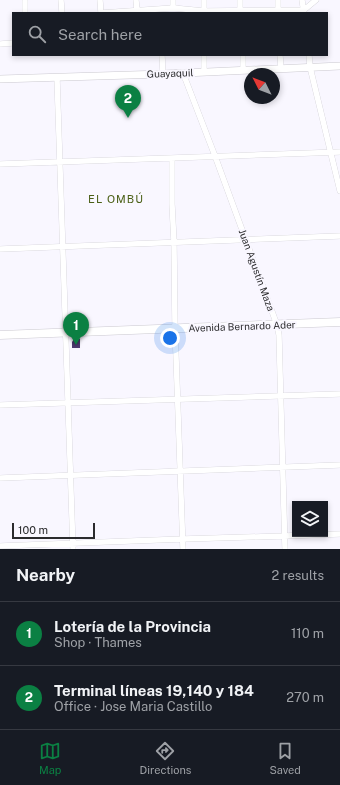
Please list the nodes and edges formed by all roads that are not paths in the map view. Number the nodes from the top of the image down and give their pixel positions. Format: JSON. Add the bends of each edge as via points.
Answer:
{"nodes":[{"id":1,"x":61,"y":0,"type":"edge"},
{"id":2,"x":100,"y":0,"type":"edge"},
{"id":3,"x":136,"y":0,"type":"edge"},
{"id":4,"x":173,"y":0,"type":"edge"},
{"id":5,"x":204,"y":0,"type":"edge"},
{"id":6,"x":240,"y":0,"type":"edge"},
{"id":7,"x":278,"y":0,"type":"edge"},
{"id":8,"x":302,"y":0,"type":"edge"},
{"id":9,"x":316,"y":0,"type":"edge"},
{"id":10,"x":25,"y":1,"type":"edge"},
{"id":11,"x":173,"y":8,"type":"junction"},
{"id":12,"x":137,"y":10,"type":"junction"},
{"id":13,"x":161,"y":11,"type":"edge"},
{"id":14,"x":241,"y":11,"type":"edge"},
{"id":15,"x":26,"y":12,"type":"edge"},
{"id":16,"x":62,"y":12,"type":"edge"},
{"id":17,"x":101,"y":12,"type":"edge"},
{"id":18,"x":113,"y":12,"type":"edge"},
{"id":19,"x":204,"y":12,"type":"edge"},
{"id":20,"x":278,"y":12,"type":"edge"},
{"id":21,"x":304,"y":12,"type":"edge"},
{"id":22,"x":12,"y":43,"type":"edge"},
{"id":23,"x":0,"y":44,"type":"edge"},
{"id":24,"x":162,"y":56,"type":"edge"},
{"id":25,"x":204,"y":56,"type":"edge"},
{"id":26,"x":243,"y":56,"type":"edge"},
{"id":27,"x":280,"y":56,"type":"edge"},
{"id":28,"x":309,"y":56,"type":"edge"},
{"id":29,"x":340,"y":66,"type":"edge"},
{"id":30,"x":310,"y":67,"type":"junction"},
{"id":31,"x":281,"y":68,"type":"junction"},
{"id":32,"x":243,"y":70,"type":"junction"},
{"id":33,"x":204,"y":72,"type":"junction"},
{"id":34,"x":183,"y":73,"type":"junction"},
{"id":35,"x":163,"y":74,"type":"junction"},
{"id":36,"x":57,"y":78,"type":"junction"},
{"id":37,"x":0,"y":79,"type":"edge"},
{"id":38,"x":330,"y":152,"type":"junction"},
{"id":39,"x":340,"y":152,"type":"edge"},
{"id":40,"x":215,"y":156,"type":"junction"},
{"id":41,"x":172,"y":158,"type":"junction"},
{"id":42,"x":59,"y":162,"type":"junction"},
{"id":43,"x":0,"y":164,"type":"edge"},
{"id":44,"x":340,"y":192,"type":"edge"},
{"id":45,"x":340,"y":236,"type":"edge"},
{"id":46,"x":245,"y":240,"type":"junction"},
{"id":47,"x":174,"y":242,"type":"junction"},
{"id":48,"x":62,"y":246,"type":"junction"},
{"id":49,"x":0,"y":249,"type":"edge"},
{"id":50,"x":340,"y":322,"type":"edge"},
{"id":51,"x":277,"y":325,"type":"junction"},
{"id":52,"x":175,"y":328,"type":"junction"},
{"id":53,"x":65,"y":332,"type":"junction"},
{"id":54,"x":0,"y":335,"type":"edge"},
{"id":55,"x":340,"y":394,"type":"edge"},
{"id":56,"x":280,"y":396,"type":"junction"},
{"id":57,"x":177,"y":399,"type":"junction"},
{"id":58,"x":68,"y":403,"type":"junction"},
{"id":59,"x":0,"y":405,"type":"edge"},
{"id":60,"x":340,"y":464,"type":"edge"},
{"id":61,"x":282,"y":467,"type":"junction"},
{"id":62,"x":180,"y":471,"type":"junction"},
{"id":63,"x":70,"y":475,"type":"junction"},
{"id":64,"x":0,"y":478,"type":"edge"},
{"id":65,"x":340,"y":534,"type":"edge"},
{"id":66,"x":284,"y":536,"type":"junction"},
{"id":67,"x":183,"y":539,"type":"junction"},
{"id":68,"x":0,"y":546,"type":"edge"},
{"id":69,"x":73,"y":546,"type":"edge"},
{"id":70,"x":183,"y":549,"type":"edge"},
{"id":71,"x":285,"y":549,"type":"edge"}],
"edges":[{"from":1,"to":16,"type":"street"},
{"from":2,"to":17,"type":"street"},
{"from":3,"to":12,"type":"street"},
{"from":4,"to":11,"type":"street"},
{"from":5,"to":19,"type":"street"},
{"from":6,"to":14,"type":"street"},
{"from":7,"to":20,"type":"street"},
{"from":8,"to":21,"type":"street"},
{"from":9,"to":21,"type":"street"},
{"from":10,"to":15,"type":"street"},
{"from":11,"to":13,"type":"street"},
{"from":11,"to":19,"type":"street"},
{"from":12,"to":13,"type":"street"},
{"from":12,"to":18,"type":"street"},
{"from":14,"to":19,"type":"street"},
{"from":14,"to":20,"type":"street"},
{"from":20,"to":21,"type":"street"},
{"from":22,"to":23,"type":"street"},
{"from":24,"to":35,"type":"street"},
{"from":25,"to":33,"type":"street"},
{"from":26,"to":32,"type":"street"},
{"from":27,"to":31,"type":"street"},
{"from":28,"to":30,"type":"street"},
{"from":29,"to":30,"type":"street","name":"Guayaquil"},
{"from":30,"to":31,"type":"street","name":"Guayaquil"},
{"from":30,"to":38,"type":"street"},
{"from":31,"to":32,"type":"street","name":"Guayaquil"},
{"from":32,"to":33,"type":"street","name":"Guayaquil"},
{"from":33,"to":34,"type":"street","name":"Guayaquil"},
{"from":34,"to":35,"type":"street","name":"Guayaquil"},
{"from":34,"to":40,"type":"street","name":"Juan Agustín Maza"},
{"from":35,"to":36,"type":"street","name":"Guayaquil"},
{"from":36,"to":37,"type":"street","name":"Guayaquil"},
{"from":36,"to":42,"type":"street"},
{"from":38,"to":39,"type":"street"},
{"from":38,"to":40,"type":"street"},
{"from":38,"to":44,"type":"street"},
{"from":40,"to":41,"type":"street"},
{"from":40,"to":46,"type":"street","name":"Juan Agustín Maza"},
{"from":41,"to":42,"type":"street"},
{"from":41,"to":47,"type":"street"},
{"from":42,"to":43,"type":"street"},
{"from":42,"to":48,"type":"street"},
{"from":45,"to":46,"type":"street"},
{"from":46,"to":47,"type":"street"},
{"from":46,"to":51,"type":"street","name":"Juan Agustín Maza"},
{"from":47,"to":48,"type":"street"},
{"from":47,"to":52,"type":"street"},
{"from":48,"to":49,"type":"street"},
{"from":48,"to":53,"type":"street"},
{"from":50,"to":51,"type":"main road","name":"Avenida Bernardo Ader"},
{"from":51,"to":52,"type":"main road","name":"Avenida Bernardo Ader"},
{"from":51,"to":56,"type":"street","name":"Juan Agustín Maza"},
{"from":52,"to":53,"type":"main road","name":"Avenida Bernardo Ader"},
{"from":52,"to":57,"type":"street"},
{"from":53,"to":54,"type":"main road","name":"Avenida Bernardo Ader"},
{"from":53,"to":58,"type":"street"},
{"from":55,"to":56,"type":"street"},
{"from":56,"to":57,"type":"street"},
{"from":56,"to":61,"type":"street","name":"Juan Agustín Maza"},
{"from":57,"to":58,"type":"street"},
{"from":57,"to":62,"type":"street"},
{"from":58,"to":59,"type":"street"},
{"from":58,"to":63,"type":"street"},
{"from":60,"to":61,"type":"street"},
{"from":61,"to":62,"type":"street"},
{"from":61,"to":66,"type":"street","name":"Juan Agustín Maza"},
{"from":62,"to":63,"type":"street"},
{"from":62,"to":67,"type":"street"},
{"from":63,"to":64,"type":"street"},
{"from":63,"to":69,"type":"street"},
{"from":65,"to":66,"type":"street"},
{"from":66,"to":67,"type":"street"},
{"from":66,"to":71,"type":"street","name":"Juan Agustín Maza"},
{"from":67,"to":69,"type":"street"},
{"from":67,"to":70,"type":"street"},
{"from":68,"to":69,"type":"street"}]}
